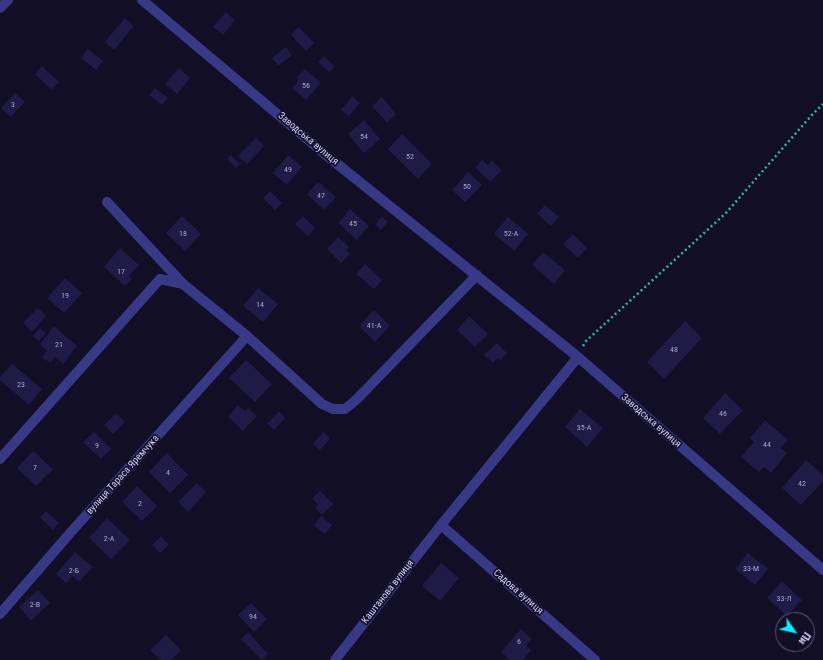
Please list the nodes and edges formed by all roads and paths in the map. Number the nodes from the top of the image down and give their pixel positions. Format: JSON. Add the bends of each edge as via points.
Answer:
{"nodes":[{"id":1,"x":8,"y":0,"type":"edge"},
{"id":2,"x":142,"y":0,"type":"edge"},
{"id":3,"x":0,"y":8,"type":"edge"},
{"id":4,"x":823,"y":104,"type":"edge"},
{"id":5,"x":107,"y":202,"type":"dead end"},
{"id":6,"x":477,"y":275,"type":"junction"},
{"id":7,"x":183,"y":284,"type":"junction"},
{"id":8,"x":247,"y":336,"type":"junction"},
{"id":9,"x":578,"y":357,"type":"junction"},
{"id":10,"x":0,"y":458,"type":"edge"},
{"id":11,"x":441,"y":525,"type":"junction"},
{"id":12,"x":823,"y":570,"type":"edge"},
{"id":13,"x":0,"y":614,"type":"edge"},
{"id":14,"x":335,"y":660,"type":"edge"},
{"id":15,"x":595,"y":660,"type":"edge"}],
"edges":[{"from":1,"to":3,"type":"street"},
{"from":2,"to":6,"type":"street","name":"Заводська вулиця","via":[[326,155]]},
{"from":4,"to":9,"type":"path","via":[[726,213],[586,341]]},
{"from":5,"to":7,"type":"street"},
{"from":6,"to":8,"type":"street","via":[[345,409],[333,409],[322,404]]},
{"from":6,"to":9,"type":"street","name":"Заводська вулиця"},
{"from":7,"to":8,"type":"street"},
{"from":7,"to":10,"type":"street","via":[[160,278]]},
{"from":8,"to":13,"type":"street","name":"вулиця Тараса Яремчука"},
{"from":9,"to":11,"type":"street","name":"Каштанова вулиця"},
{"from":9,"to":12,"type":"street","name":"Заводська вулиця"},
{"from":11,"to":14,"type":"street","name":"Каштанова вулиця"},
{"from":11,"to":15,"type":"street","name":"Садова вулиця"}]}
